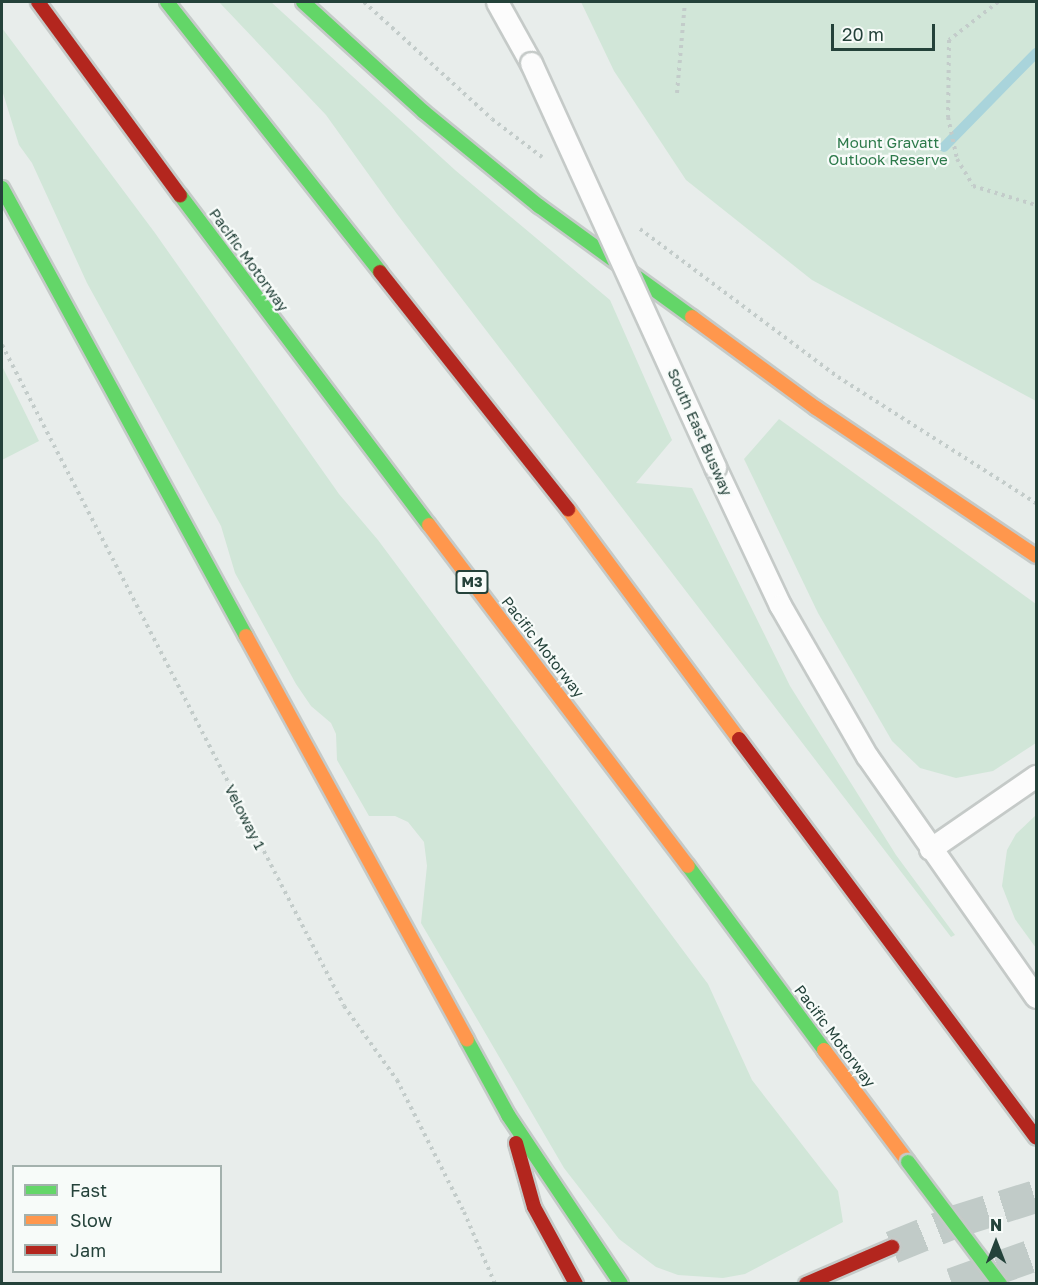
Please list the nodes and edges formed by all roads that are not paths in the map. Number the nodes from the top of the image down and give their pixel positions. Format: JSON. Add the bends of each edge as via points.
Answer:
{"nodes":[{"id":1,"x":38,"y":2,"type":"edge"},
{"id":2,"x":168,"y":2,"type":"edge"},
{"id":3,"x":303,"y":2,"type":"edge"},
{"id":4,"x":497,"y":2,"type":"edge"},
{"id":5,"x":2,"y":189,"type":"edge"},
{"id":6,"x":1036,"y":556,"type":"edge"},
{"id":7,"x":1036,"y":776,"type":"edge"},
{"id":8,"x":930,"y":849,"type":"junction"},
{"id":9,"x":1036,"y":997,"type":"edge"},
{"id":10,"x":508,"y":1115,"type":"junction"},
{"id":11,"x":1033,"y":1134,"type":"edge"},
{"id":12,"x":892,"y":1247,"type":"tunnel mouth"},
{"id":13,"x":559,"y":1254,"type":"junction"},
{"id":14,"x":556,"y":1274,"type":"dead end"},
{"id":15,"x":576,"y":1284,"type":"edge"},
{"id":16,"x":621,"y":1284,"type":"edge"},
{"id":17,"x":806,"y":1284,"type":"edge"},
{"id":18,"x":1000,"y":1284,"type":"edge"}],
"edges":[{"from":1,"to":18,"type":"main road","name":"Pacific Motorway","number":"M3","bridge":true,"via":[[329,396],[610,761]]},
{"from":2,"to":11,"type":"main road","via":[[560,499]]},
{"from":3,"to":6,"type":"main road","via":[[424,112],[539,206],[816,408]]},
{"from":4,"to":8,"type":"lane","name":"South East Busway","bridge":true,"via":[[531,63],[780,605],[867,756]]},
{"from":5,"to":10,"type":"main road"},
{"from":7,"to":8,"type":"lane"},
{"from":8,"to":9,"type":"lane","name":"South East Busway"},
{"from":10,"to":13,"type":"main road","via":[[534,1207]]},
{"from":10,"to":16,"type":"main road"},
{"from":12,"to":17,"type":"main road"},
{"from":13,"to":14,"type":"main road"},
{"from":13,"to":15,"type":"main road"}]}
